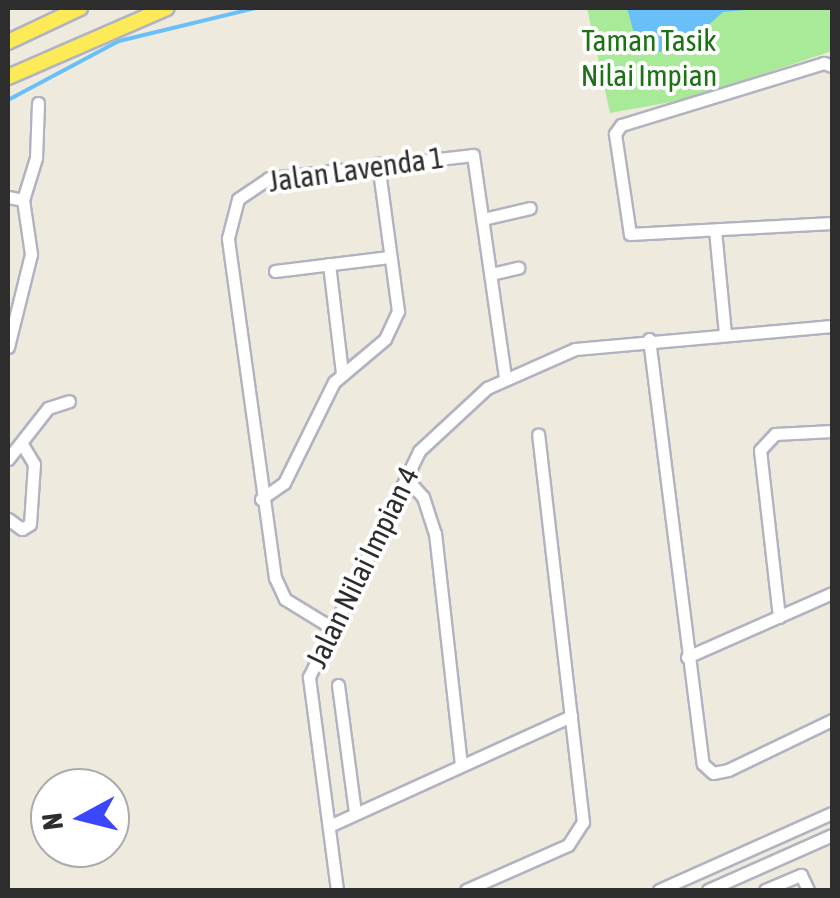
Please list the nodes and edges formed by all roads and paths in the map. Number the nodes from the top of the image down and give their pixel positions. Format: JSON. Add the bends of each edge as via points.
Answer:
{"nodes":[{"id":1,"x":80,"y":8,"type":"edge"},
{"id":2,"x":166,"y":8,"type":"edge"},
{"id":3,"x":8,"y":42,"type":"edge"},
{"id":4,"x":832,"y":66,"type":"edge"},
{"id":5,"x":8,"y":78,"type":"edge"},
{"id":6,"x":38,"y":103,"type":"dead end"},
{"id":7,"x":378,"y":163,"type":"junction"},
{"id":8,"x":8,"y":196,"type":"edge"},
{"id":9,"x":23,"y":200,"type":"junction"},
{"id":10,"x":530,"y":208,"type":"dead end"},
{"id":11,"x":484,"y":219,"type":"junction"},
{"id":12,"x":832,"y":223,"type":"edge"},
{"id":13,"x":715,"y":230,"type":"junction"},
{"id":14,"x":389,"y":257,"type":"junction"},
{"id":15,"x":329,"y":264,"type":"junction"},
{"id":16,"x":518,"y":268,"type":"dead end"},
{"id":17,"x":275,"y":272,"type":"dead end"},
{"id":18,"x":491,"y":274,"type":"junction"},
{"id":19,"x":832,"y":326,"type":"edge"},
{"id":20,"x":726,"y":334,"type":"junction"},
{"id":21,"x":649,"y":338,"type":"junction"},
{"id":22,"x":8,"y":347,"type":"edge"},
{"id":23,"x":342,"y":373,"type":"junction"},
{"id":24,"x":504,"y":378,"type":"junction"},
{"id":25,"x":69,"y":401,"type":"dead end"},
{"id":26,"x":832,"y":431,"type":"edge"},
{"id":27,"x":538,"y":435,"type":"dead end"},
{"id":28,"x":22,"y":444,"type":"junction"},
{"id":29,"x":8,"y":459,"type":"edge"},
{"id":30,"x":405,"y":477,"type":"junction"},
{"id":31,"x":261,"y":499,"type":"junction"},
{"id":32,"x":8,"y":519,"type":"edge"},
{"id":33,"x":832,"y":593,"type":"edge"},
{"id":34,"x":779,"y":617,"type":"junction"},
{"id":35,"x":329,"y":626,"type":"junction"},
{"id":36,"x":687,"y":658,"type":"junction"},
{"id":37,"x":338,"y":685,"type":"dead end"},
{"id":38,"x":571,"y":716,"type":"junction"},
{"id":39,"x":832,"y":720,"type":"edge"},
{"id":40,"x":461,"y":766,"type":"junction"},
{"id":41,"x":355,"y":812,"type":"junction"},
{"id":42,"x":832,"y":813,"type":"edge"},
{"id":43,"x":330,"y":826,"type":"junction"},
{"id":44,"x":832,"y":835,"type":"edge"},
{"id":45,"x":337,"y":890,"type":"edge"},
{"id":46,"x":466,"y":890,"type":"edge"},
{"id":47,"x":659,"y":890,"type":"edge"},
{"id":48,"x":708,"y":890,"type":"edge"},
{"id":49,"x":765,"y":890,"type":"edge"},
{"id":50,"x":808,"y":890,"type":"edge"}],
"edges":[{"from":1,"to":3,"type":"main road"},
{"from":2,"to":5,"type":"main road"},
{"from":4,"to":13,"type":"street","via":[[824,63],[619,126],[628,233]]},
{"from":6,"to":9,"type":"street","via":[[36,158]]},
{"from":7,"to":11,"type":"street","name":"Jalan Lavenda 1","via":[[473,155]]},
{"from":7,"to":14,"type":"street"},
{"from":7,"to":31,"type":"street","name":"Jalan Lavenda 1","via":[[264,179],[231,212]]},
{"from":8,"to":9,"type":"street"},
{"from":9,"to":22,"type":"street","via":[[31,254]]},
{"from":10,"to":11,"type":"street"},
{"from":11,"to":18,"type":"street","name":"Jalan Lavenda 1"},
{"from":12,"to":13,"type":"street"},
{"from":13,"to":20,"type":"street"},
{"from":14,"to":15,"type":"street"},
{"from":14,"to":23,"type":"street","via":[[398,311],[385,338]]},
{"from":15,"to":17,"type":"street"},
{"from":15,"to":23,"type":"street"},
{"from":16,"to":18,"type":"street"},
{"from":18,"to":24,"type":"street","name":"Jalan Lavenda 1"},
{"from":19,"to":20,"type":"street","name":"Jalan Nilai Impian 4"},
{"from":20,"to":21,"type":"street","name":"Jalan Nilai Impian 4"},
{"from":21,"to":24,"type":"street","name":"Jalan Nilai Impian 4","via":[[575,349]]},
{"from":21,"to":36,"type":"street"},
{"from":23,"to":31,"type":"street","via":[[284,483]]},
{"from":24,"to":30,"type":"street","name":"Jalan Nilai Impian 4","via":[[426,443]]},
{"from":25,"to":28,"type":"street","via":[[48,408]]},
{"from":26,"to":34,"type":"street","via":[[775,434],[760,450]]},
{"from":27,"to":38,"type":"street"},
{"from":28,"to":29,"type":"street"},
{"from":28,"to":32,"type":"street","via":[[34,464],[30,524],[22,530]]},
{"from":30,"to":35,"type":"street","name":"Jalan Nilai Impian 4"},
{"from":30,"to":40,"type":"street","via":[[424,498],[434,533]]},
{"from":31,"to":35,"type":"street","name":"Jalan Lavenda 1","via":[[279,590]]},
{"from":33,"to":34,"type":"street"},
{"from":34,"to":36,"type":"street"},
{"from":35,"to":43,"type":"street","name":"Jalan Nilai Impian 4","via":[[308,681]]},
{"from":36,"to":39,"type":"street","via":[[699,756],[707,770],[728,770]]},
{"from":37,"to":41,"type":"street"},
{"from":38,"to":40,"type":"street"},
{"from":38,"to":46,"type":"street","via":[[581,826],[568,844]]},
{"from":40,"to":41,"type":"street"},
{"from":41,"to":43,"type":"street"},
{"from":42,"to":47,"type":"street"},
{"from":43,"to":45,"type":"street","name":"Jalan Nilai Impian 4"},
{"from":44,"to":48,"type":"street"},
{"from":49,"to":50,"type":"street","via":[[801,875]]}]}
